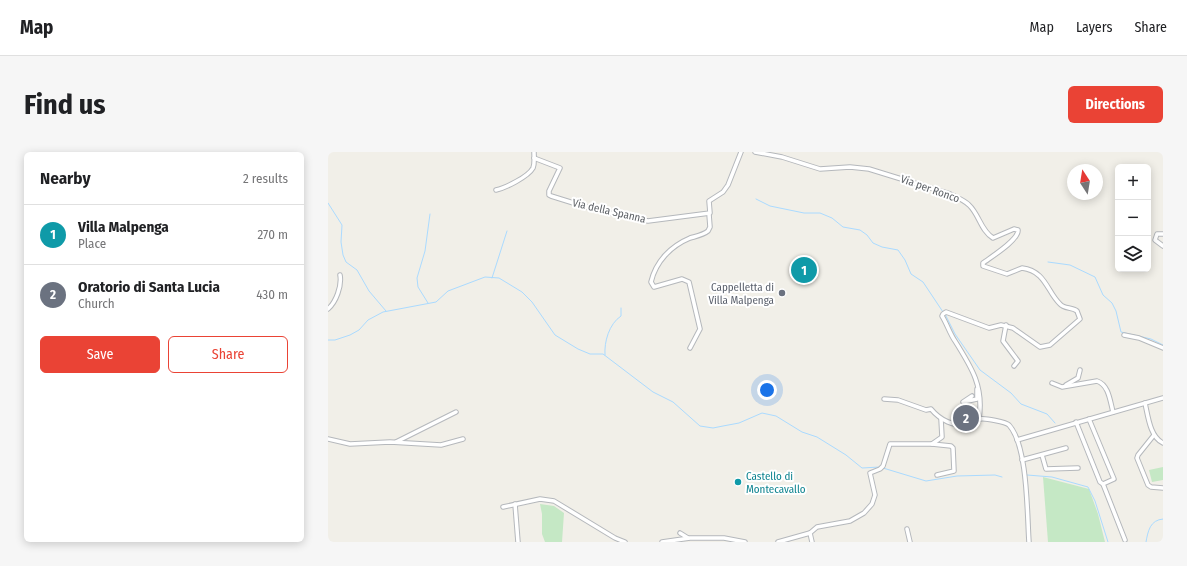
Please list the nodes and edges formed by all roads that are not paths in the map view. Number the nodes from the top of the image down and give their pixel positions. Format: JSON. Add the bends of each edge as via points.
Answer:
{"nodes":[{"id":1,"x":534,"y":152,"type":"edge"},
{"id":2,"x":741,"y":152,"type":"edge"},
{"id":3,"x":755,"y":152,"type":"edge"},
{"id":4,"x":534,"y":158,"type":"junction"},
{"id":5,"x":496,"y":190,"type":"dead end"},
{"id":6,"x":709,"y":214,"type":"junction"},
{"id":7,"x":1163,"y":234,"type":"edge"},
{"id":8,"x":1163,"y":246,"type":"edge"},
{"id":9,"x":340,"y":275,"type":"dead end"},
{"id":10,"x":328,"y":309,"type":"edge"},
{"id":11,"x":1006,"y":326,"type":"junction"},
{"id":12,"x":1124,"y":335,"type":"dead end"},
{"id":13,"x":690,"y":348,"type":"dead end"},
{"id":14,"x":1163,"y":348,"type":"edge"},
{"id":15,"x":1014,"y":366,"type":"dead end"},
{"id":16,"x":1080,"y":370,"type":"dead end"},
{"id":17,"x":977,"y":383,"type":"junction"},
{"id":18,"x":1052,"y":383,"type":"dead end"},
{"id":19,"x":1066,"y":386,"type":"junction"},
{"id":20,"x":972,"y":396,"type":"dead end"},
{"id":21,"x":1163,"y":398,"type":"edge"},
{"id":22,"x":884,"y":399,"type":"dead end"},
{"id":23,"x":1145,"y":403,"type":"junction"},
{"id":24,"x":456,"y":412,"type":"dead end"},
{"id":25,"x":1113,"y":412,"type":"junction"},
{"id":26,"x":941,"y":419,"type":"junction"},
{"id":27,"x":979,"y":419,"type":"junction"},
{"id":28,"x":1089,"y":419,"type":"junction"},
{"id":29,"x":1076,"y":422,"type":"junction"},
{"id":30,"x":1154,"y":435,"type":"junction"},
{"id":31,"x":328,"y":439,"type":"edge"},
{"id":32,"x":463,"y":439,"type":"dead end"},
{"id":33,"x":1017,"y":440,"type":"junction"},
{"id":34,"x":395,"y":442,"type":"junction"},
{"id":35,"x":1163,"y":443,"type":"edge"},
{"id":36,"x":932,"y":444,"type":"junction"},
{"id":37,"x":1066,"y":448,"type":"dead end"},
{"id":38,"x":1042,"y":455,"type":"junction"},
{"id":39,"x":1022,"y":460,"type":"junction"},
{"id":40,"x":1078,"y":468,"type":"dead end"},
{"id":41,"x":937,"y":475,"type":"dead end"},
{"id":42,"x":1104,"y":484,"type":"junction"},
{"id":43,"x":1163,"y":488,"type":"edge"},
{"id":44,"x":515,"y":504,"type":"junction"},
{"id":45,"x":503,"y":507,"type":"dead end"},
{"id":46,"x":907,"y":529,"type":"dead end"},
{"id":47,"x":680,"y":533,"type":"dead end"},
{"id":48,"x":810,"y":533,"type":"junction"},
{"id":49,"x":688,"y":538,"type":"junction"},
{"id":50,"x":1125,"y":540,"type":"dead end"},
{"id":51,"x":518,"y":542,"type":"edge"},
{"id":52,"x":625,"y":542,"type":"edge"},
{"id":53,"x":662,"y":542,"type":"edge"},
{"id":54,"x":745,"y":542,"type":"edge"},
{"id":55,"x":778,"y":542,"type":"edge"},
{"id":56,"x":812,"y":542,"type":"edge"},
{"id":57,"x":910,"y":542,"type":"edge"},
{"id":58,"x":1029,"y":542,"type":"edge"}],
"edges":[{"from":1,"to":4,"type":"street"},
{"from":2,"to":6,"type":"street","via":[[728,185],[723,192],[709,201]]},
{"from":3,"to":11,"type":"street","name":"Via per Ronco","via":[[820,169],[860,167],[950,194],[974,212],[993,238],[1017,228],[1017,235],[993,258],[983,263],[983,266],[1007,274],[1022,268],[1033,272],[1048,285],[1062,306],[1077,311],[1080,319],[1050,346],[1044,348]]},
{"from":4,"to":5,"type":"street","via":[[530,171],[505,188]]},
{"from":4,"to":6,"type":"street","name":"Via della Spanna","via":[[560,168],[548,191],[551,196],[596,210],[648,221]]},
{"from":6,"to":13,"type":"street","via":[[708,231],[686,240],[666,254],[658,264],[651,282],[654,287],[682,279],[689,282],[700,329]]},
{"from":7,"to":8,"type":"street","via":[[1157,234],[1155,240]]},
{"from":9,"to":10,"type":"street","via":[[339,289],[332,306]]},
{"from":11,"to":15,"type":"street","via":[[1003,341],[1018,361]]},
{"from":11,"to":17,"type":"street","via":[[989,328],[944,313],[942,316]]},
{"from":12,"to":14,"type":"street"},
{"from":16,"to":19,"type":"street","via":[[1078,378]]},
{"from":17,"to":20,"type":"street","via":[[978,399],[963,402]]},
{"from":17,"to":27,"type":"street","via":[[981,398]]},
{"from":18,"to":19,"type":"street","via":[[1059,387]]},
{"from":19,"to":25,"type":"street","via":[[1101,382],[1108,393]]},
{"from":21,"to":23,"type":"street"},
{"from":22,"to":26,"type":"street","via":[[898,400],[926,410],[931,409]]},
{"from":23,"to":25,"type":"street"},
{"from":23,"to":30,"type":"street"},
{"from":24,"to":34,"type":"street"},
{"from":25,"to":28,"type":"street"},
{"from":26,"to":27,"type":"street","via":[[965,425]]},
{"from":26,"to":36,"type":"street","via":[[942,437]]},
{"from":27,"to":33,"type":"street","via":[[1006,423]]},
{"from":28,"to":29,"type":"street"},
{"from":28,"to":42,"type":"street","via":[[1114,479]]},
{"from":29,"to":33,"type":"street"},
{"from":29,"to":42,"type":"street","via":[[1100,482]]},
{"from":30,"to":35,"type":"street"},
{"from":30,"to":43,"type":"street","via":[[1138,458],[1148,485]]},
{"from":31,"to":34,"type":"street","via":[[350,444]]},
{"from":32,"to":34,"type":"street","via":[[441,445]]},
{"from":33,"to":39,"type":"street"},
{"from":36,"to":41,"type":"street","via":[[953,448],[954,471]]},
{"from":36,"to":48,"type":"street","via":[[892,443],[882,467],[870,473],[875,495],[864,514],[843,523],[817,527]]},
{"from":37,"to":38,"type":"street"},
{"from":38,"to":39,"type":"street"},
{"from":38,"to":40,"type":"street","via":[[1046,468]]},
{"from":39,"to":58,"type":"street"},
{"from":42,"to":50,"type":"street"},
{"from":44,"to":45,"type":"street"},
{"from":44,"to":51,"type":"street"},
{"from":44,"to":52,"type":"street","via":[[540,499],[554,501]]},
{"from":46,"to":57,"type":"street"},
{"from":47,"to":49,"type":"street"},
{"from":48,"to":55,"type":"street"},
{"from":48,"to":56,"type":"street"},
{"from":49,"to":53,"type":"street"},
{"from":49,"to":54,"type":"street","via":[[724,538]]}]}
